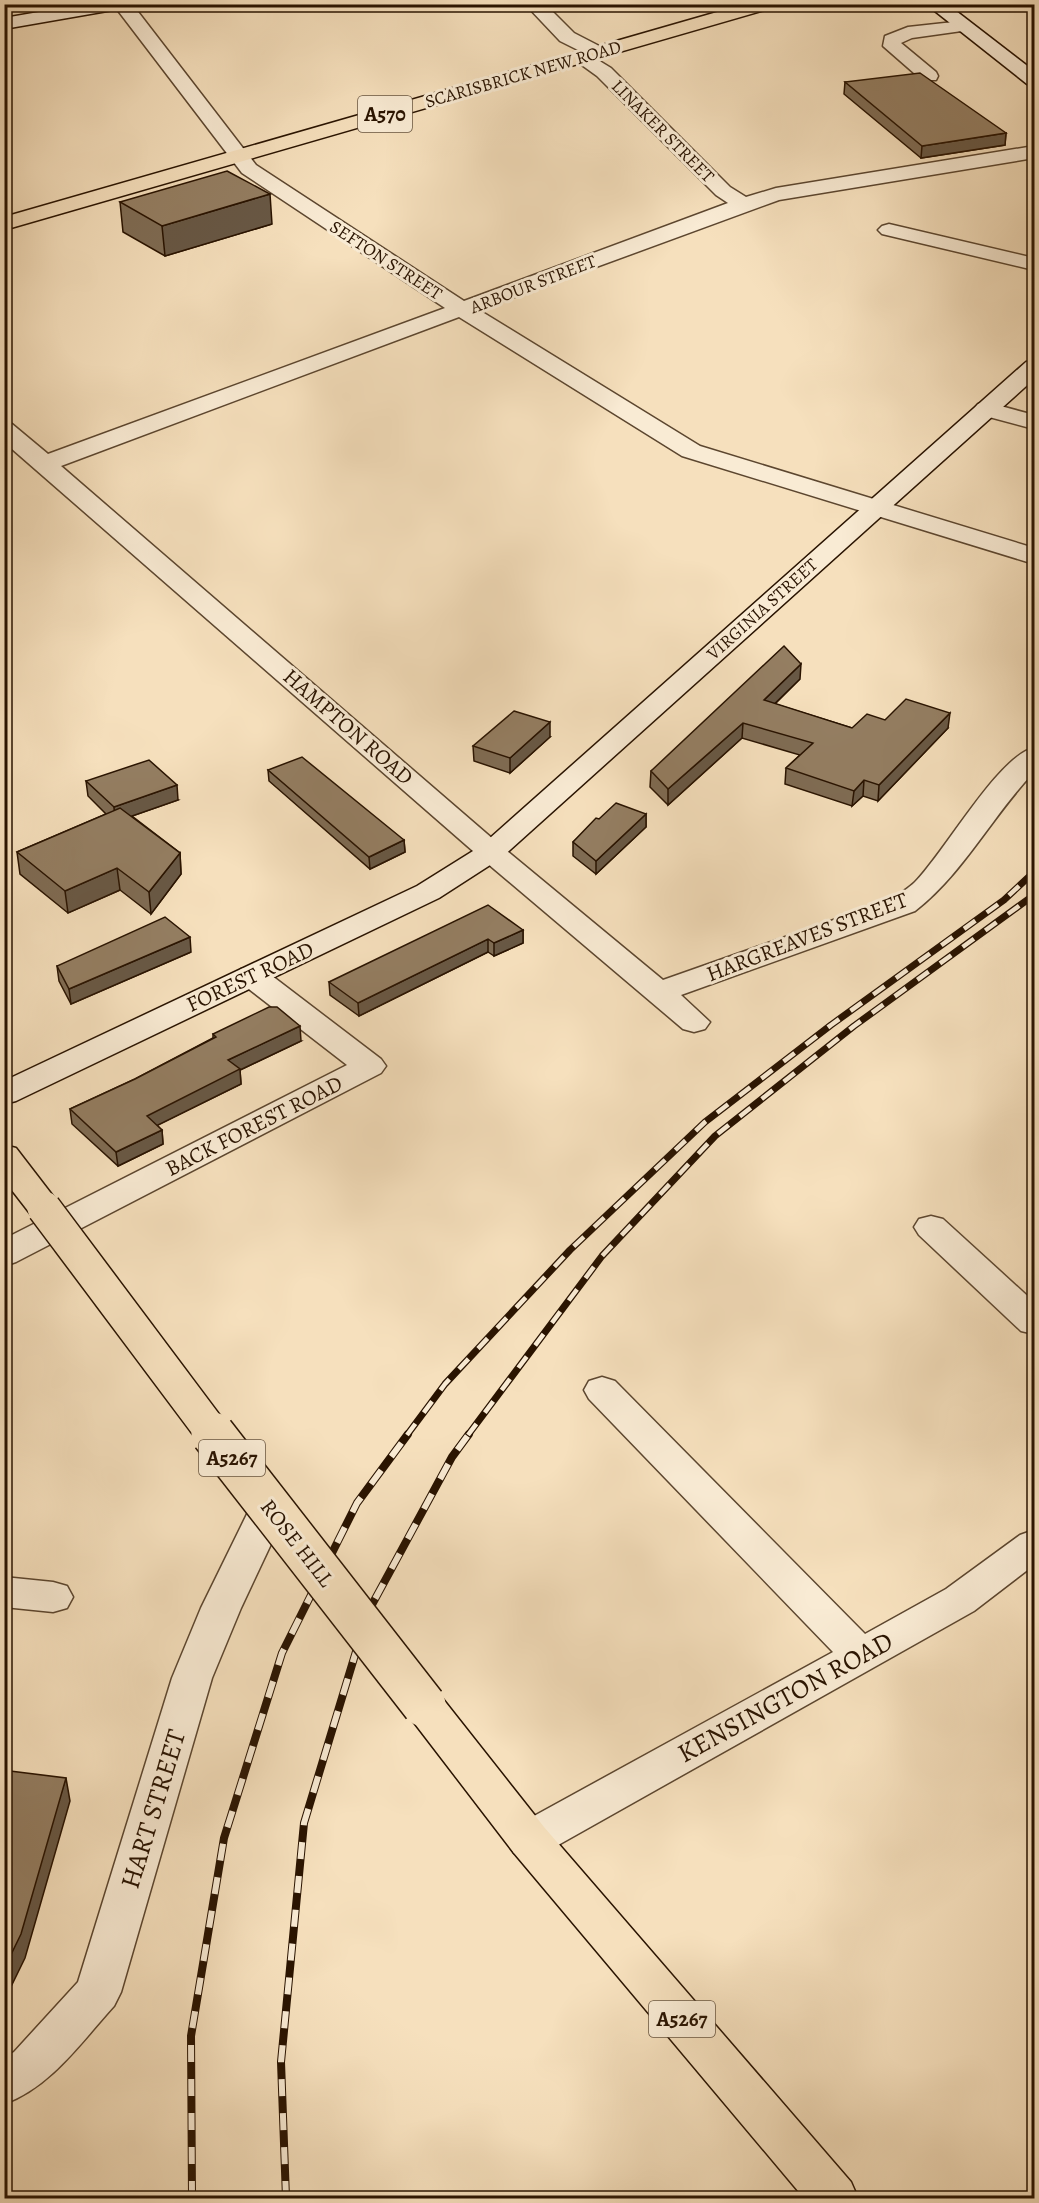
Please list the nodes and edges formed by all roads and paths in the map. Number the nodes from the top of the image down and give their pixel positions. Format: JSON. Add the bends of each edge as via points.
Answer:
{"nodes":[{"id":1,"x":121,"y":4,"type":"edge"},
{"id":2,"x":534,"y":4,"type":"edge"},
{"id":3,"x":766,"y":4,"type":"edge"},
{"id":4,"x":935,"y":4,"type":"edge"},
{"id":5,"x":4,"y":24,"type":"edge"},
{"id":6,"x":963,"y":26,"type":"junction"},
{"id":7,"x":589,"y":55,"type":"junction"},
{"id":8,"x":929,"y":76,"type":"edge"},
{"id":9,"x":1035,"y":80,"type":"edge"},
{"id":10,"x":1035,"y":152,"type":"edge"},
{"id":11,"x":238,"y":158,"type":"junction"},
{"id":12,"x":744,"y":204,"type":"junction"},
{"id":13,"x":4,"y":224,"type":"edge"},
{"id":14,"x":889,"y":230,"type":"dead end"},
{"id":15,"x":1035,"y":264,"type":"edge"},
{"id":16,"x":463,"y":310,"type":"junction"},
{"id":17,"x":1035,"y":367,"type":"edge"},
{"id":18,"x":986,"y":410,"type":"junction"},
{"id":19,"x":1035,"y":422,"type":"edge"},
{"id":20,"x":4,"y":429,"type":"edge"},
{"id":21,"x":44,"y":464,"type":"junction"},
{"id":22,"x":875,"y":507,"type":"junction"},
{"id":23,"x":1035,"y":556,"type":"edge"},
{"id":24,"x":1035,"y":756,"type":"edge"},
{"id":25,"x":491,"y":852,"type":"junction"},
{"id":26,"x":252,"y":976,"type":"junction"},
{"id":27,"x":660,"y":992,"type":"junction"},
{"id":28,"x":694,"y":1022,"type":"dead end"},
{"id":29,"x":4,"y":1094,"type":"edge"},
{"id":30,"x":4,"y":1156,"type":"edge"},
{"id":31,"x":931,"y":1227,"type":"dead end"},
{"id":32,"x":4,"y":1254,"type":"edge"},
{"id":33,"x":1035,"y":1322,"type":"edge"},
{"id":34,"x":602,"y":1390,"type":"dead end"},
{"id":35,"x":269,"y":1508,"type":"junction"},
{"id":36,"x":1035,"y":1545,"type":"edge"},
{"id":37,"x":4,"y":1592,"type":"edge"},
{"id":38,"x":53,"y":1597,"type":"dead end"},
{"id":39,"x":861,"y":1655,"type":"junction"},
{"id":40,"x":529,"y":1840,"type":"junction"},
{"id":41,"x":4,"y":2084,"type":"edge"},
{"id":42,"x":834,"y":2199,"type":"edge"}],
"edges":[{"from":1,"to":5,"type":"street"},
{"from":1,"to":11,"type":"street","name":"SEFTON STREET"},
{"from":2,"to":7,"type":"street","name":"LINAKER STREET"},
{"from":3,"to":7,"type":"main road","name":"SCARISBRICK NEW ROAD","number":"A570"},
{"from":4,"to":6,"type":"street"},
{"from":6,"to":8,"type":"street","via":[[908,33],[892,40],[892,46]]},
{"from":6,"to":9,"type":"street"},
{"from":7,"to":11,"type":"main road","name":"SCARISBRICK NEW ROAD","number":"A570"},
{"from":7,"to":12,"type":"street","name":"LINAKER STREET","via":[[723,190]]},
{"from":10,"to":12,"type":"street","name":"ARBOUR STREET","via":[[776,194]]},
{"from":11,"to":13,"type":"main road","name":"SCARISBRICK NEW ROAD","number":"A570"},
{"from":11,"to":16,"type":"street","name":"SEFTON STREET","via":[[259,176]]},
{"from":12,"to":16,"type":"street","name":"ARBOUR STREET"},
{"from":14,"to":15,"type":"street"},
{"from":16,"to":21,"type":"street","name":"ARBOUR STREET"},
{"from":16,"to":22,"type":"street","name":"SEFTON STREET","via":[[691,451]]},
{"from":17,"to":18,"type":"street","name":"VIRGINIA STREET"},
{"from":18,"to":19,"type":"street"},
{"from":18,"to":22,"type":"street","name":"VIRGINIA STREET"},
{"from":20,"to":21,"type":"street","name":"HAMPTON ROAD"},
{"from":21,"to":25,"type":"street","name":"HAMPTON ROAD"},
{"from":22,"to":23,"type":"street","name":"SEFTON STREET"},
{"from":22,"to":25,"type":"street","name":"VIRGINIA STREET"},
{"from":24,"to":27,"type":"street","name":"HARGREAVES STREET","via":[[1003,788],[926,888],[903,905]]},
{"from":25,"to":26,"type":"street","name":"FOREST ROAD","via":[[428,892]]},
{"from":25,"to":27,"type":"street","name":"HAMPTON ROAD"},
{"from":26,"to":29,"type":"street","name":"FOREST ROAD"},
{"from":26,"to":32,"type":"street","name":"BACK FOREST ROAD","via":[[370,1066]]},
{"from":27,"to":28,"type":"street","name":"HAMPTON ROAD"},
{"from":30,"to":35,"type":"main road","name":"ROSE HILL","number":"A5267","bridge":true},
{"from":31,"to":33,"type":"street"},
{"from":34,"to":39,"type":"street"},
{"from":35,"to":40,"type":"main road","name":"ROSE HILL","number":"A5267","bridge":true},
{"from":35,"to":41,"type":"street","name":"HART STREET","via":[[192,1678],[98,1992],[30,2066]]},
{"from":36,"to":39,"type":"street","name":"KENSINGTON ROAD","via":[[960,1600]]},
{"from":37,"to":38,"type":"street"},
{"from":39,"to":40,"type":"street","name":"KENSINGTON ROAD"},
{"from":40,"to":42,"type":"main road","number":"A5267"}]}
